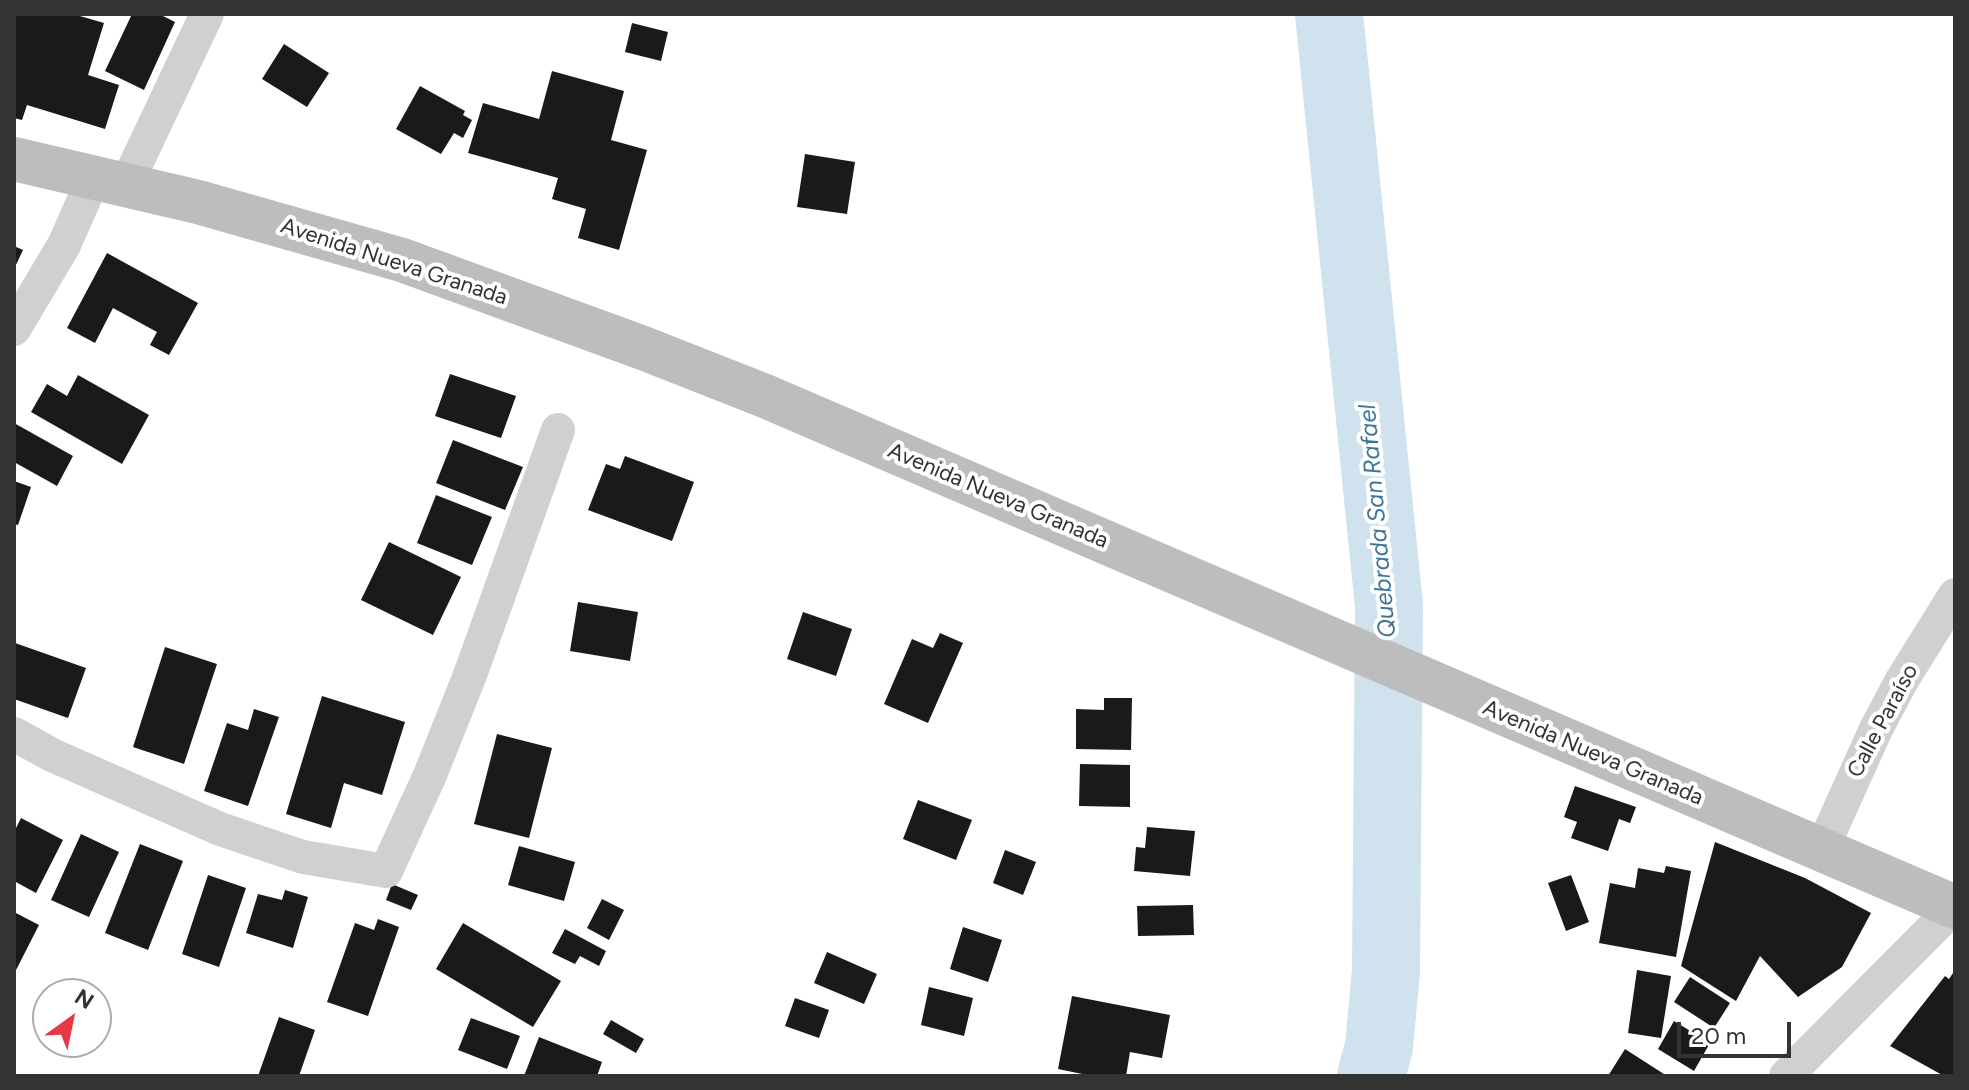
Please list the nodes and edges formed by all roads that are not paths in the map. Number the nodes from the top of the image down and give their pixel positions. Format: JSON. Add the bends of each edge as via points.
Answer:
{"nodes":[{"id":1,"x":207,"y":14,"type":"edge"},
{"id":2,"x":14,"y":159,"type":"edge"},
{"id":3,"x":110,"y":181,"type":"junction"},
{"id":4,"x":14,"y":329,"type":"edge"},
{"id":5,"x":558,"y":430,"type":"dead end"},
{"id":6,"x":1955,"y":595,"type":"edge"},
{"id":7,"x":15,"y":738,"type":"edge"},
{"id":8,"x":1821,"y":851,"type":"junction"},
{"id":9,"x":1954,"y":907,"type":"edge"},
{"id":10,"x":1786,"y":1076,"type":"edge"}],
"edges":[{"from":1,"to":3,"type":"street"},
{"from":2,"to":3,"type":"street","name":"Avenida Nueva Granada"},
{"from":3,"to":4,"type":"street"},
{"from":3,"to":8,"type":"street","name":"Avenida Nueva Granada","via":[[402,260],[597,330],[765,396]]},
{"from":5,"to":7,"type":"street","via":[[464,689],[386,871],[303,857],[220,829]]},
{"from":6,"to":8,"type":"street","name":"Calle Paraíso","via":[[1876,729]]},
{"from":8,"to":9,"type":"street","name":"Avenida Nueva Granada"},
{"from":9,"to":10,"type":"street"}]}
